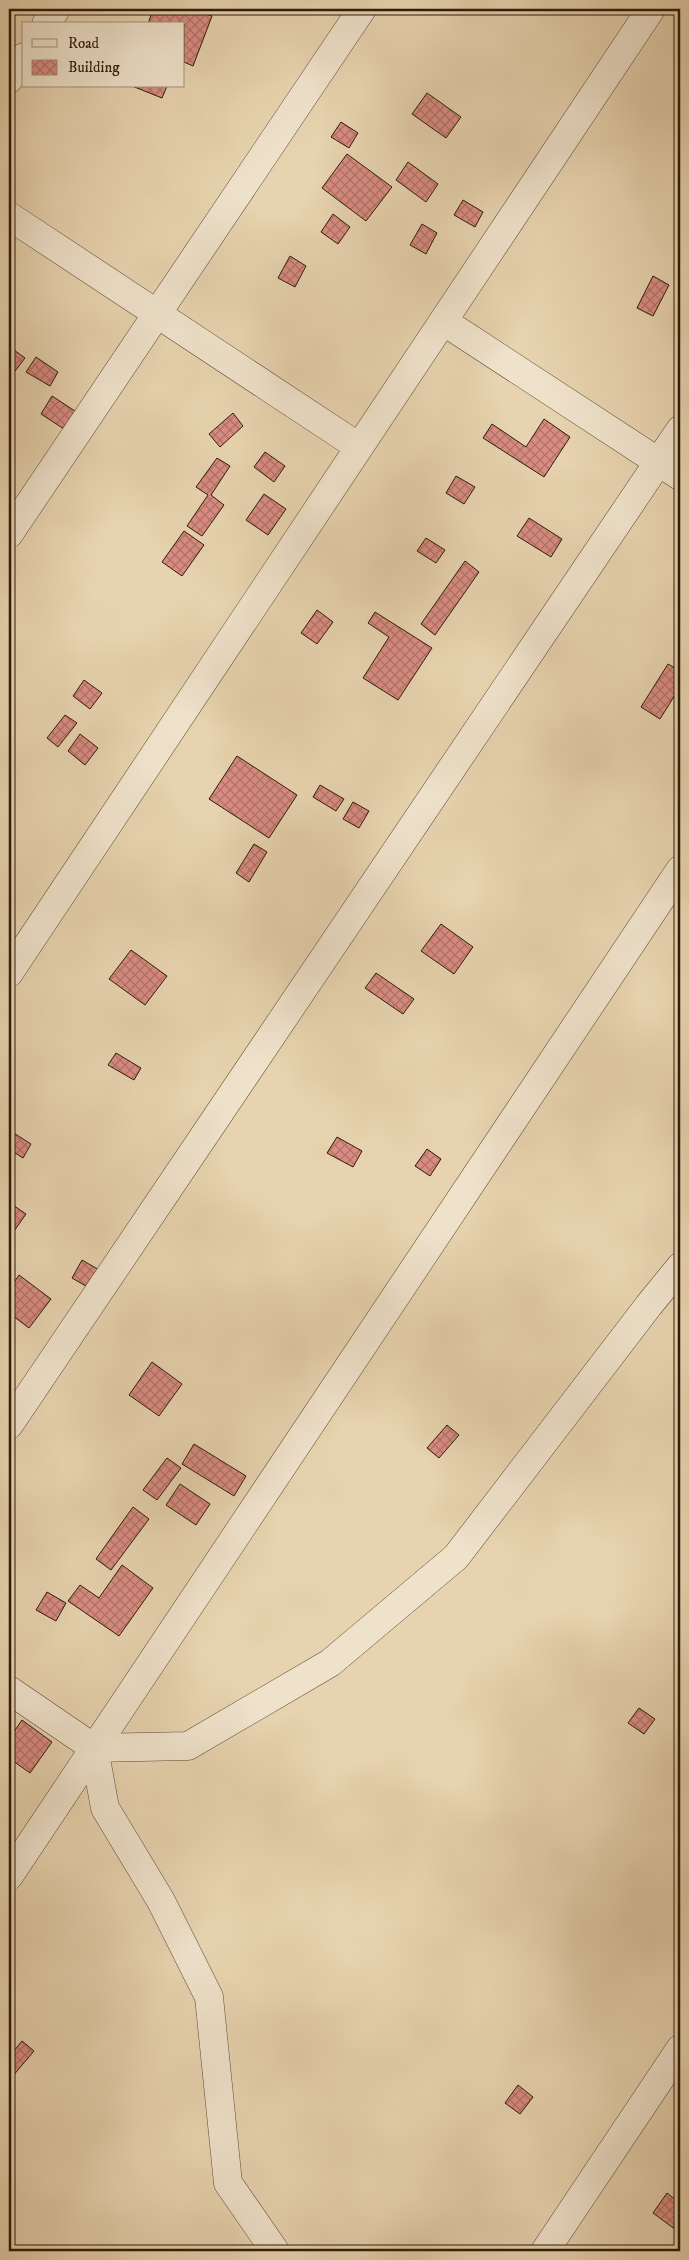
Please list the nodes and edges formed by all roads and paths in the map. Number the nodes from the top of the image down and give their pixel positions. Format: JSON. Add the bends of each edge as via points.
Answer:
{"nodes":[{"id":1,"x":56,"y":9,"type":"edge"},
{"id":2,"x":362,"y":9,"type":"edge"},
{"id":3,"x":651,"y":9,"type":"edge"},
{"id":4,"x":47,"y":22,"type":"edge"},
{"id":5,"x":22,"y":60,"type":"edge"},
{"id":6,"x":9,"y":80,"type":"edge"},
{"id":7,"x":9,"y":216,"type":"edge"},
{"id":8,"x":157,"y":314,"type":"junction"},
{"id":9,"x":443,"y":321,"type":"junction"},
{"id":10,"x":680,"y":430,"type":"edge"},
{"id":11,"x":359,"y":447,"type":"junction"},
{"id":12,"x":669,"y":469,"type":"edge"},
{"id":13,"x":9,"y":534,"type":"edge"},
{"id":14,"x":680,"y":870,"type":"edge"},
{"id":15,"x":9,"y":973,"type":"edge"},
{"id":16,"x":680,"y":1267,"type":"edge"},
{"id":17,"x":9,"y":1425,"type":"edge"},
{"id":18,"x":9,"y":1690,"type":"edge"},
{"id":19,"x":94,"y":1748,"type":"junction"},
{"id":20,"x":9,"y":1876,"type":"edge"},
{"id":21,"x":680,"y":2049,"type":"edge"},
{"id":22,"x":275,"y":2251,"type":"edge"},
{"id":23,"x":545,"y":2251,"type":"edge"}],
"edges":[{"from":1,"to":4,"type":"street"},
{"from":2,"to":8,"type":"street"},
{"from":3,"to":9,"type":"street"},
{"from":5,"to":6,"type":"street"},
{"from":7,"to":8,"type":"street"},
{"from":8,"to":11,"type":"street"},
{"from":8,"to":13,"type":"street"},
{"from":9,"to":11,"type":"street"},
{"from":9,"to":12,"type":"street"},
{"from":10,"to":12,"type":"street"},
{"from":11,"to":15,"type":"street"},
{"from":12,"to":17,"type":"street"},
{"from":14,"to":19,"type":"street"},
{"from":16,"to":19,"type":"street","via":[[456,1557],[330,1664],[188,1746]]},
{"from":18,"to":19,"type":"street"},
{"from":19,"to":20,"type":"street"},
{"from":19,"to":22,"type":"street","via":[[105,1808],[161,1901],[209,1997],[228,2183]]},
{"from":21,"to":23,"type":"street"}]}
